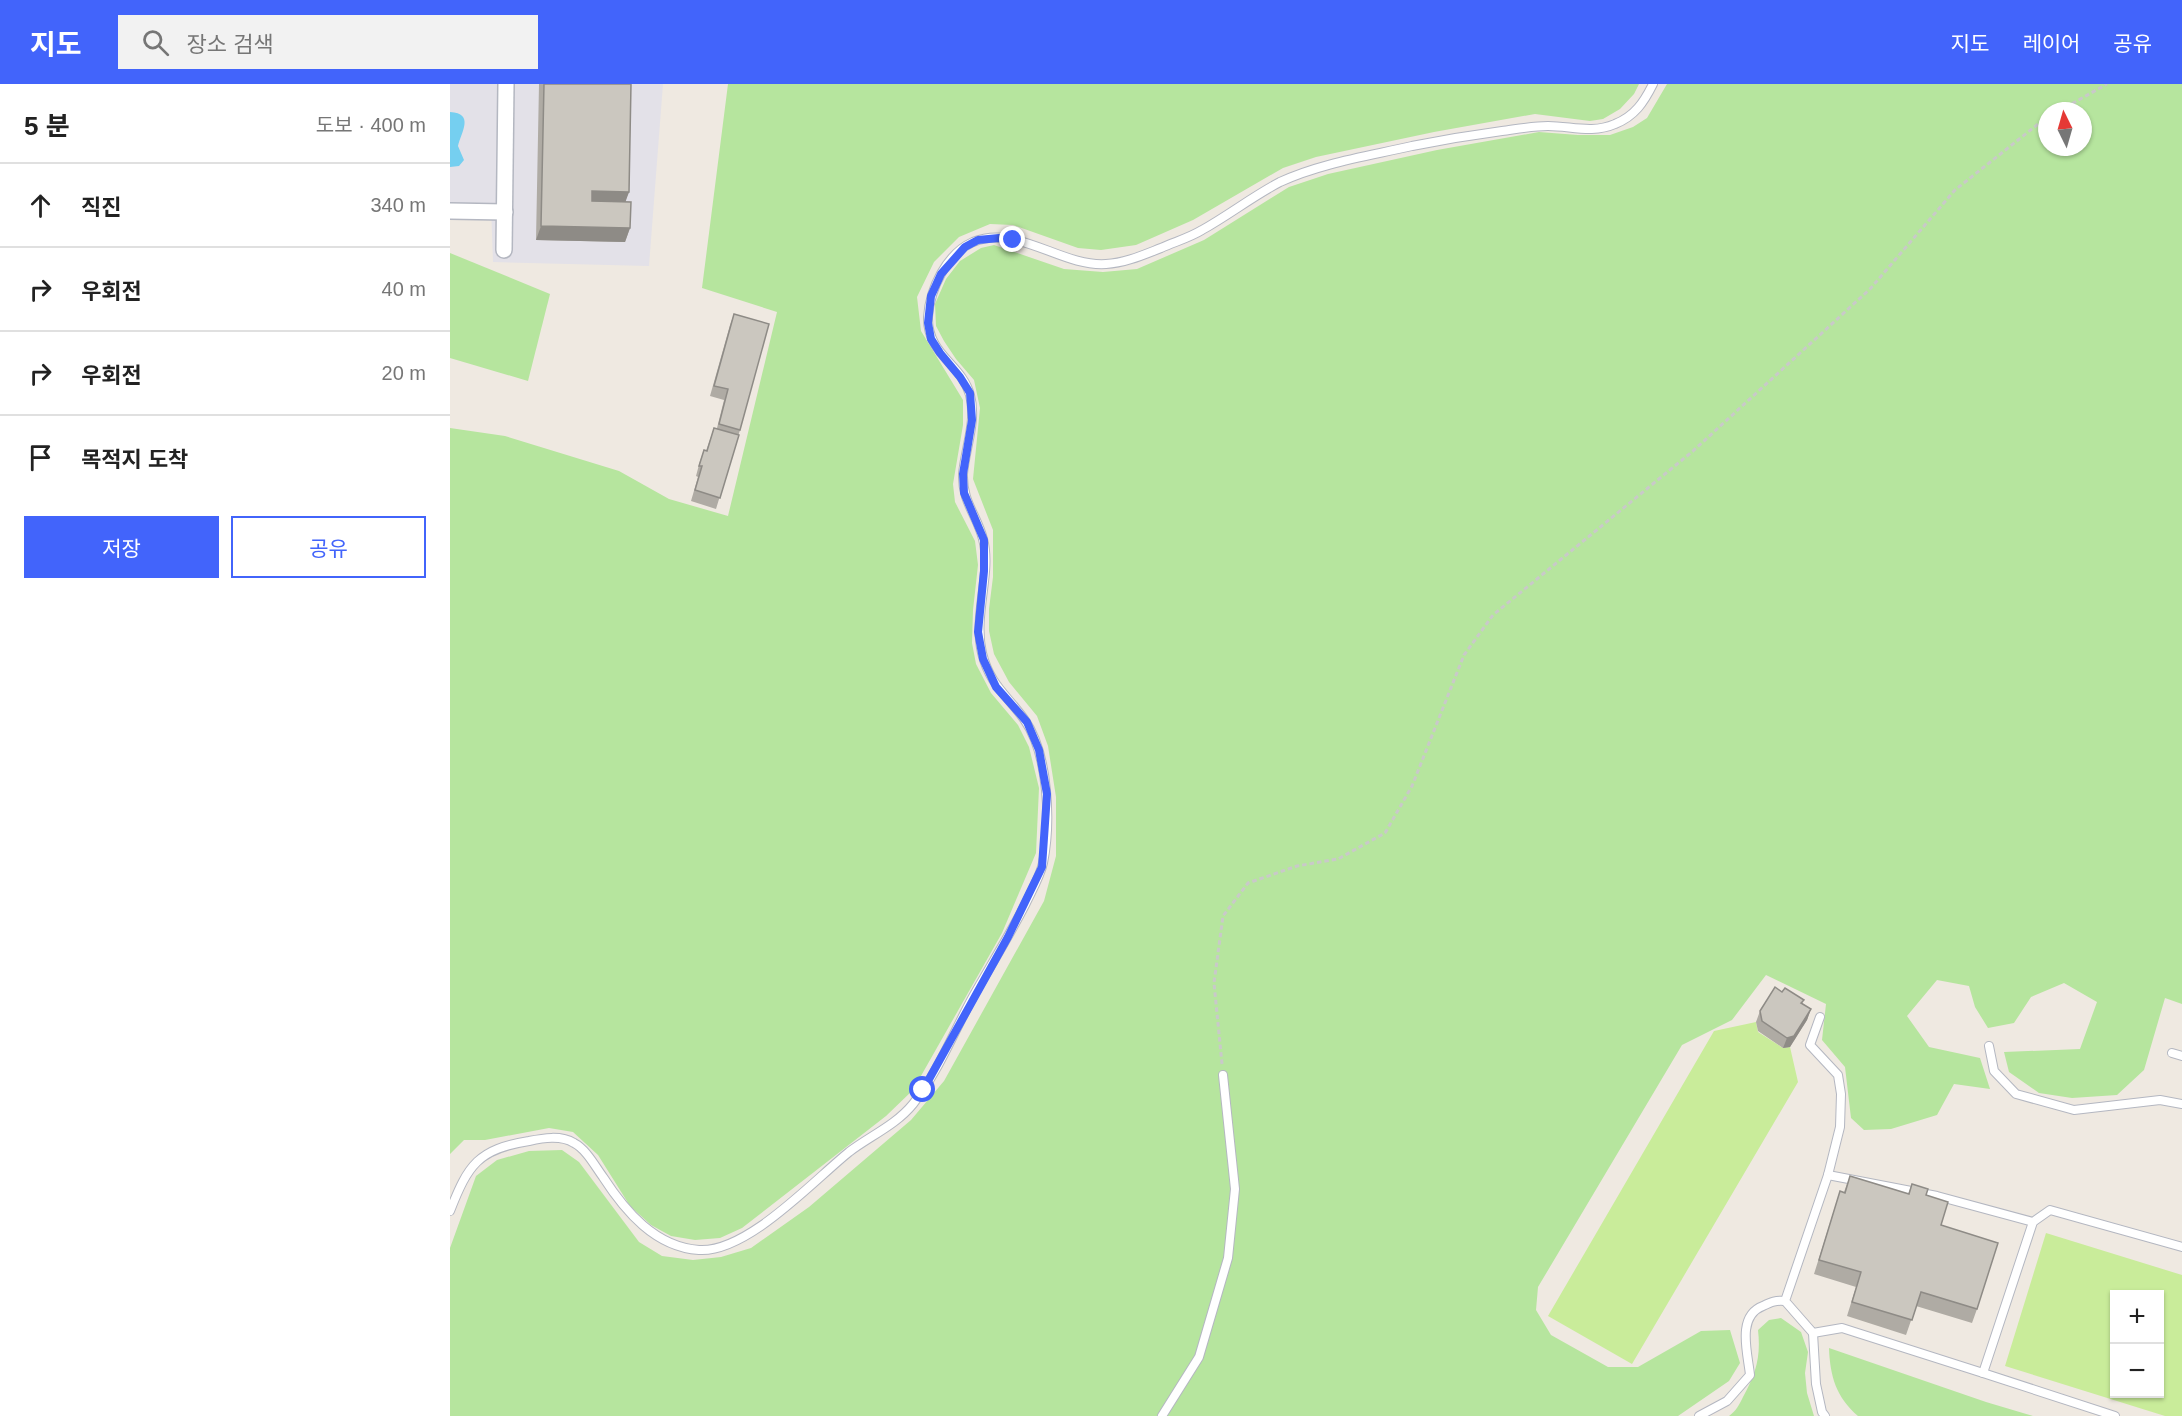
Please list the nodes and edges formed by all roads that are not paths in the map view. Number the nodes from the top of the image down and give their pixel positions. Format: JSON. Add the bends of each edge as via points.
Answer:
{"nodes":[{"id":1,"x":506,"y":84,"type":"edge"},
{"id":2,"x":1653,"y":84,"type":"edge"},
{"id":3,"x":450,"y":212,"type":"edge"},
{"id":4,"x":505,"y":212,"type":"junction"},
{"id":5,"x":504,"y":250,"type":"dead end"},
{"id":6,"x":1821,"y":1017,"type":"dead end"},
{"id":7,"x":1989,"y":1046,"type":"dead end"},
{"id":8,"x":2172,"y":1053,"type":"dead end"},
{"id":9,"x":2182,"y":1056,"type":"edge"},
{"id":10,"x":1223,"y":1075,"type":"road end"},
{"id":11,"x":2182,"y":1104,"type":"edge"},
{"id":12,"x":1828,"y":1175,"type":"junction"},
{"id":13,"x":450,"y":1211,"type":"edge"},
{"id":14,"x":2033,"y":1222,"type":"junction"},
{"id":15,"x":2182,"y":1247,"type":"edge"},
{"id":16,"x":1785,"y":1301,"type":"junction"},
{"id":17,"x":1814,"y":1333,"type":"junction"},
{"id":18,"x":1983,"y":1373,"type":"junction"},
{"id":19,"x":1162,"y":1416,"type":"edge"},
{"id":20,"x":1699,"y":1416,"type":"edge"},
{"id":21,"x":1825,"y":1416,"type":"edge"},
{"id":22,"x":2115,"y":1416,"type":"edge"}],
"edges":[{"from":1,"to":4,"type":"street"},
{"from":2,"to":13,"type":"lane","via":[[1643,104],[1611,127],[1506,130],[1435,141],[1319,168],[1284,181],[1199,232],[1137,258],[1103,265],[1070,260],[999,238],[978,240],[965,247],[941,274],[931,296],[928,323],[935,346],[970,393],[972,420],[963,474],[964,493],[984,540],[978,632],[983,659],[996,687],[1027,722],[1039,750],[1047,794],[1042,867],[1029,897],[908,1111],[849,1152],[795,1201],[728,1246],[707,1251],[687,1249],[644,1227],[625,1210],[576,1143],[561,1139],[511,1144],[482,1156],[465,1174]]},
{"from":3,"to":4,"type":"street"},
{"from":4,"to":5,"type":"street"},
{"from":6,"to":12,"type":"lane","via":[[1810,1045],[1838,1075],[1841,1094],[1840,1127]]},
{"from":7,"to":11,"type":"lane","via":[[1994,1071],[2016,1094],[2074,1110],[2160,1100]]},
{"from":8,"to":9,"type":"lane"},
{"from":10,"to":19,"type":"lane","via":[[1236,1189],[1228,1258],[1199,1357]]},
{"from":12,"to":14,"type":"lane","via":[[1937,1196]]},
{"from":12,"to":16,"type":"lane"},
{"from":14,"to":15,"type":"lane","via":[[2050,1210]]},
{"from":14,"to":18,"type":"lane"},
{"from":16,"to":17,"type":"lane"},
{"from":16,"to":20,"type":"lane","via":[[1776,1300],[1756,1308],[1747,1321],[1745,1339],[1750,1375],[1727,1401]]},
{"from":17,"to":18,"type":"lane","via":[[1842,1328]]},
{"from":17,"to":21,"type":"lane","via":[[1816,1384]]},
{"from":18,"to":22,"type":"lane"}]}
